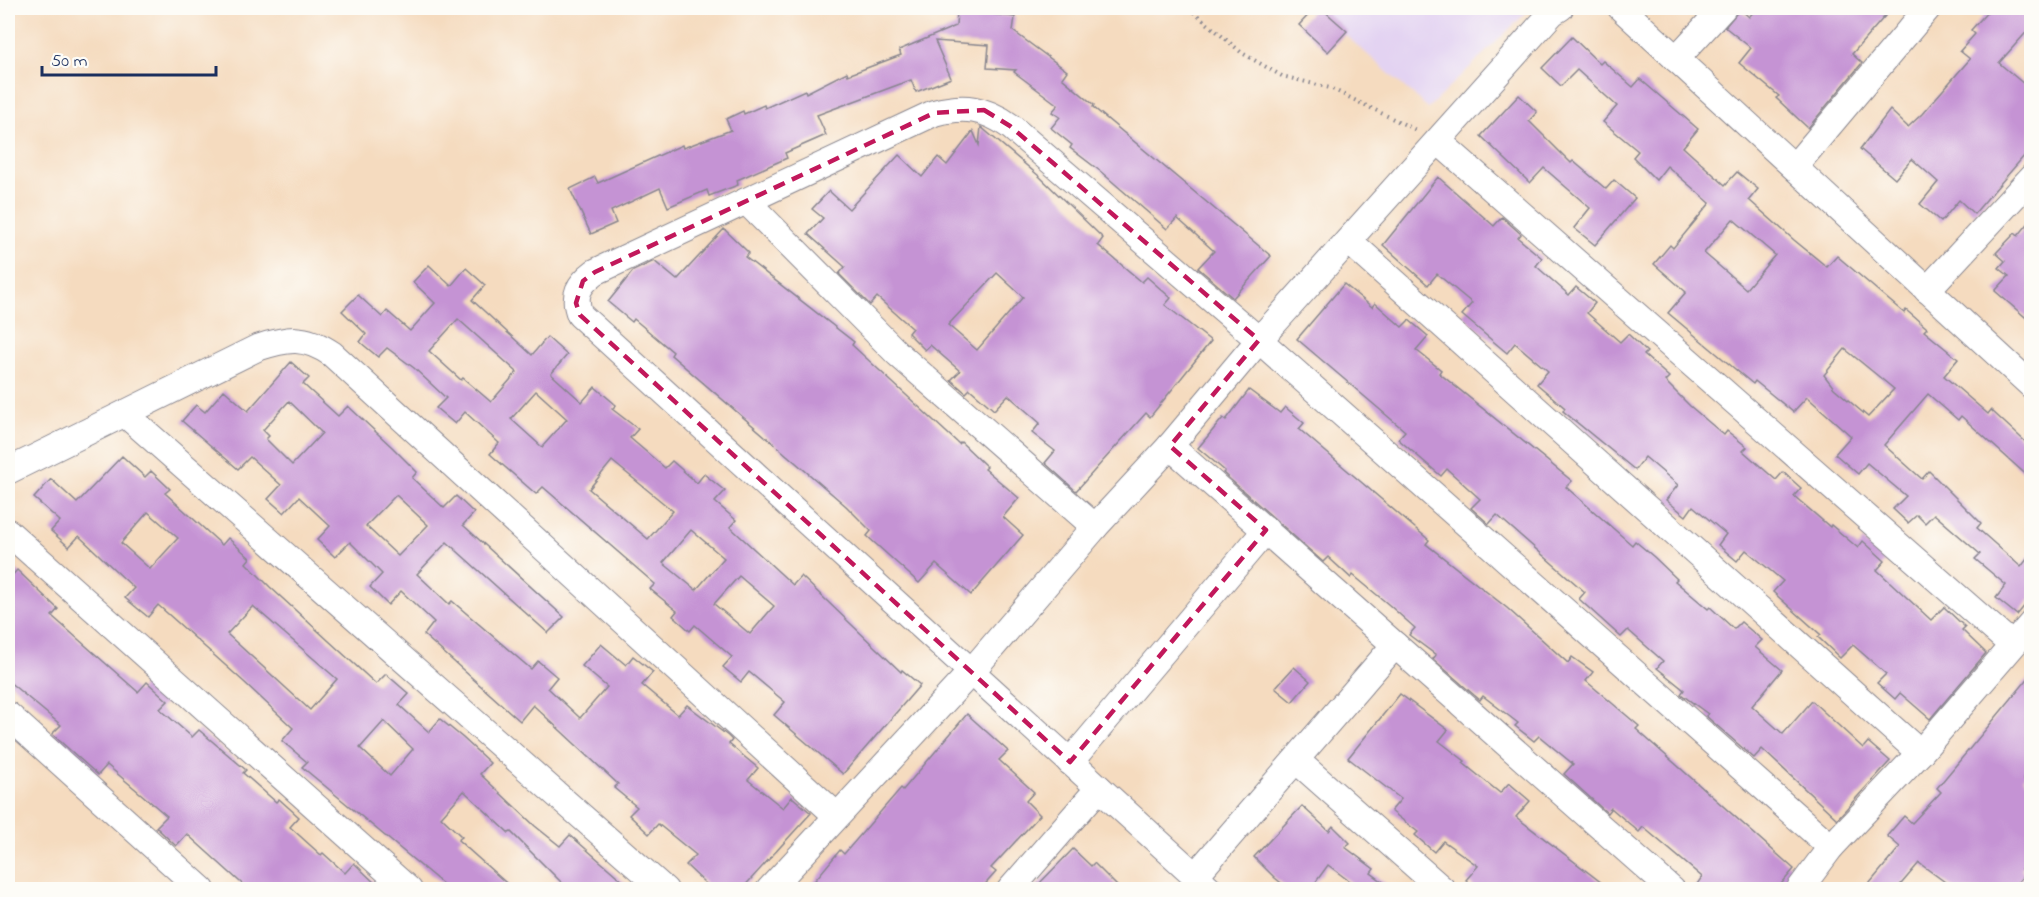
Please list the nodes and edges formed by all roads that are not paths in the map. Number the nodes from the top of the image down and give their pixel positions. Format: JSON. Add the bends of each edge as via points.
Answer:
{"nodes":[{"id":1,"x":1560,"y":8,"type":"edge"},
{"id":2,"x":1622,"y":8,"type":"edge"},
{"id":3,"x":1723,"y":8,"type":"edge"},
{"id":4,"x":1928,"y":8,"type":"edge"},
{"id":5,"x":1676,"y":59,"type":"junction"},
{"id":6,"x":1438,"y":141,"type":"junction"},
{"id":7,"x":1795,"y":166,"type":"junction"},
{"id":8,"x":2031,"y":177,"type":"edge"},
{"id":9,"x":746,"y":201,"type":"junction"},
{"id":10,"x":1350,"y":242,"type":"junction"},
{"id":11,"x":1927,"y":290,"type":"junction"},
{"id":12,"x":1259,"y":340,"type":"junction"},
{"id":13,"x":2031,"y":386,"type":"edge"},
{"id":14,"x":125,"y":414,"type":"junction"},
{"id":15,"x":1170,"y":446,"type":"junction"},
{"id":16,"x":8,"y":471,"type":"edge"},
{"id":17,"x":1095,"y":527,"type":"junction"},
{"id":18,"x":1266,"y":530,"type":"junction"},
{"id":19,"x":8,"y":532,"type":"edge"},
{"id":20,"x":2031,"y":623,"type":"edge"},
{"id":21,"x":2011,"y":644,"type":"junction"},
{"id":22,"x":1395,"y":645,"type":"junction"},
{"id":23,"x":971,"y":672,"type":"junction"},
{"id":24,"x":8,"y":716,"type":"edge"},
{"id":25,"x":1920,"y":753,"type":"junction"},
{"id":26,"x":1296,"y":760,"type":"junction"},
{"id":27,"x":1070,"y":762,"type":"junction"},
{"id":28,"x":1099,"y":788,"type":"junction"},
{"id":29,"x":837,"y":816,"type":"junction"},
{"id":30,"x":1831,"y":847,"type":"junction"},
{"id":31,"x":1203,"y":883,"type":"edge"},
{"id":32,"x":202,"y":890,"type":"edge"},
{"id":33,"x":409,"y":890,"type":"edge"},
{"id":34,"x":664,"y":890,"type":"edge"},
{"id":35,"x":769,"y":890,"type":"edge"},
{"id":36,"x":1010,"y":890,"type":"edge"},
{"id":37,"x":1443,"y":890,"type":"edge"},
{"id":38,"x":1672,"y":890,"type":"edge"},
{"id":39,"x":1799,"y":890,"type":"edge"}],
"edges":[{"from":1,"to":6,"type":"street"},
{"from":2,"to":5,"type":"street"},
{"from":3,"to":5,"type":"street"},
{"from":4,"to":7,"type":"street"},
{"from":5,"to":7,"type":"street"},
{"from":6,"to":10,"type":"street"},
{"from":6,"to":21,"type":"street"},
{"from":7,"to":11,"type":"street"},
{"from":8,"to":11,"type":"street"},
{"from":9,"to":12,"type":"street","via":[[934,113],[951,108],[984,110],[1010,126]]},
{"from":9,"to":17,"type":"street","via":[[898,354]]},
{"from":9,"to":23,"type":"street","via":[[595,272],[577,291],[580,315]]},
{"from":10,"to":12,"type":"street"},
{"from":10,"to":25,"type":"street"},
{"from":11,"to":13,"type":"street"},
{"from":12,"to":15,"type":"street"},
{"from":12,"to":30,"type":"street"},
{"from":14,"to":16,"type":"street"},
{"from":14,"to":29,"type":"street","via":[[257,348],[302,339],[317,344]]},
{"from":14,"to":34,"type":"street"},
{"from":15,"to":17,"type":"street"},
{"from":15,"to":18,"type":"street"},
{"from":17,"to":23,"type":"street"},
{"from":18,"to":22,"type":"street"},
{"from":18,"to":27,"type":"street"},
{"from":19,"to":33,"type":"street"},
{"from":20,"to":21,"type":"street"},
{"from":21,"to":25,"type":"street"},
{"from":22,"to":26,"type":"street"},
{"from":22,"to":38,"type":"street"},
{"from":23,"to":27,"type":"street"},
{"from":23,"to":29,"type":"street"},
{"from":24,"to":32,"type":"street"},
{"from":25,"to":30,"type":"street"},
{"from":26,"to":31,"type":"street"},
{"from":26,"to":37,"type":"street"},
{"from":27,"to":28,"type":"street"},
{"from":28,"to":31,"type":"street"},
{"from":28,"to":36,"type":"street"},
{"from":29,"to":35,"type":"street"},
{"from":30,"to":39,"type":"street"}]}
